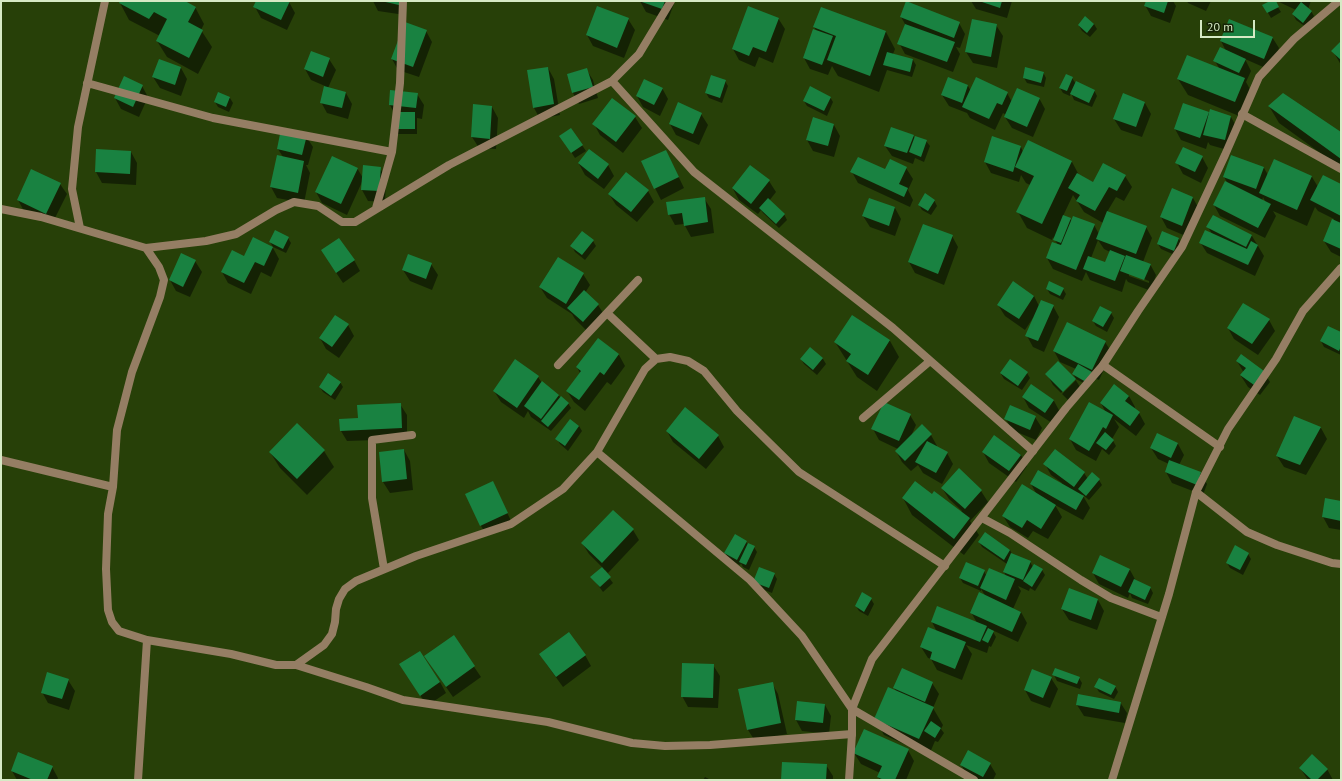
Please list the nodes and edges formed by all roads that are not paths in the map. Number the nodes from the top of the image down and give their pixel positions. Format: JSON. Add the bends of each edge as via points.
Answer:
{"nodes":[{"id":1,"x":105,"y":1,"type":"edge"},
{"id":2,"x":403,"y":1,"type":"edge"},
{"id":3,"x":671,"y":1,"type":"edge"},
{"id":4,"x":1339,"y":1,"type":"edge"},
{"id":5,"x":612,"y":80,"type":"junction"},
{"id":6,"x":87,"y":83,"type":"junction"},
{"id":7,"x":1242,"y":114,"type":"junction"},
{"id":8,"x":392,"y":152,"type":"junction"},
{"id":9,"x":1341,"y":169,"type":"edge"},
{"id":10,"x":376,"y":208,"type":"junction"},
{"id":11,"x":1,"y":209,"type":"edge"},
{"id":12,"x":80,"y":228,"type":"junction"},
{"id":13,"x":146,"y":248,"type":"junction"},
{"id":14,"x":1341,"y":268,"type":"edge"},
{"id":15,"x":638,"y":280,"type":"dead end"},
{"id":16,"x":607,"y":313,"type":"junction"},
{"id":17,"x":656,"y":359,"type":"junction"},
{"id":18,"x":930,"y":361,"type":"junction"},
{"id":19,"x":558,"y":365,"type":"dead end"},
{"id":20,"x":1103,"y":365,"type":"junction"},
{"id":21,"x":863,"y":418,"type":"dead end"},
{"id":22,"x":412,"y":435,"type":"dead end"},
{"id":23,"x":1220,"y":447,"type":"junction"},
{"id":24,"x":1033,"y":451,"type":"junction"},
{"id":25,"x":597,"y":452,"type":"junction"},
{"id":26,"x":1,"y":460,"type":"edge"},
{"id":27,"x":113,"y":487,"type":"junction"},
{"id":28,"x":1196,"y":492,"type":"junction"},
{"id":29,"x":982,"y":518,"type":"junction"},
{"id":30,"x":1341,"y":564,"type":"edge"},
{"id":31,"x":945,"y":566,"type":"junction"},
{"id":32,"x":384,"y":569,"type":"junction"},
{"id":33,"x":1161,"y":617,"type":"junction"},
{"id":34,"x":146,"y":640,"type":"junction"},
{"id":35,"x":296,"y":665,"type":"junction"},
{"id":36,"x":852,"y":709,"type":"junction"},
{"id":37,"x":852,"y":734,"type":"junction"},
{"id":38,"x":138,"y":780,"type":"edge"},
{"id":39,"x":849,"y":780,"type":"edge"},
{"id":40,"x":974,"y":780,"type":"edge"},
{"id":41,"x":1112,"y":780,"type":"edge"}],
"edges":[{"from":1,"to":6,"type":"street"},
{"from":2,"to":8,"type":"street","via":[[400,83]]},
{"from":3,"to":5,"type":"street","via":[[639,54]]},
{"from":4,"to":7,"type":"street","via":[[1294,39],[1259,78]]},
{"from":5,"to":10,"type":"street","via":[[448,165]]},
{"from":5,"to":18,"type":"street","via":[[694,172],[893,328]]},
{"from":6,"to":8,"type":"street","via":[[213,118]]},
{"from":6,"to":12,"type":"street","via":[[78,126],[72,189]]},
{"from":7,"to":9,"type":"street"},
{"from":7,"to":20,"type":"street","via":[[1182,247]]},
{"from":8,"to":10,"type":"street"},
{"from":10,"to":13,"type":"street","via":[[355,222],[342,222],[318,206],[294,202],[236,234],[206,241]]},
{"from":11,"to":12,"type":"street"},
{"from":12,"to":13,"type":"street"},
{"from":13,"to":27,"type":"street","via":[[159,267],[164,280],[132,372],[117,430]]},
{"from":14,"to":23,"type":"street","via":[[1303,311],[1276,359],[1228,429]]},
{"from":15,"to":16,"type":"street"},
{"from":16,"to":17,"type":"street"},
{"from":16,"to":19,"type":"street"},
{"from":17,"to":25,"type":"street","via":[[645,369]]},
{"from":17,"to":31,"type":"street","via":[[670,357],[688,361],[704,371],[736,411],[798,472]]},
{"from":18,"to":21,"type":"street"},
{"from":18,"to":24,"type":"street"},
{"from":20,"to":23,"type":"street"},
{"from":20,"to":24,"type":"street"},
{"from":22,"to":32,"type":"street","via":[[372,440],[372,498]]},
{"from":23,"to":28,"type":"street"},
{"from":24,"to":29,"type":"street"},
{"from":25,"to":32,"type":"street","via":[[563,489],[511,524]]},
{"from":25,"to":36,"type":"street","via":[[750,580],[802,636]]},
{"from":26,"to":27,"type":"street"},
{"from":27,"to":34,"type":"street","via":[[108,514],[108,610],[112,622],[119,630]]},
{"from":28,"to":30,"type":"street","via":[[1247,532],[1276,545]]},
{"from":28,"to":33,"type":"street"},
{"from":29,"to":31,"type":"street"},
{"from":29,"to":33,"type":"street","via":[[1010,533],[1111,598]]},
{"from":31,"to":36,"type":"street","via":[[872,659]]},
{"from":32,"to":35,"type":"street","via":[[356,581],[345,589],[336,609],[332,634],[324,645]]},
{"from":33,"to":41,"type":"street"},
{"from":34,"to":35,"type":"street","via":[[231,654],[276,665]]},
{"from":34,"to":38,"type":"street"},
{"from":35,"to":37,"type":"street","via":[[403,700],[548,722],[632,743],[665,746],[710,745]]},
{"from":36,"to":37,"type":"street"},
{"from":36,"to":40,"type":"street"},
{"from":37,"to":39,"type":"street"}]}
